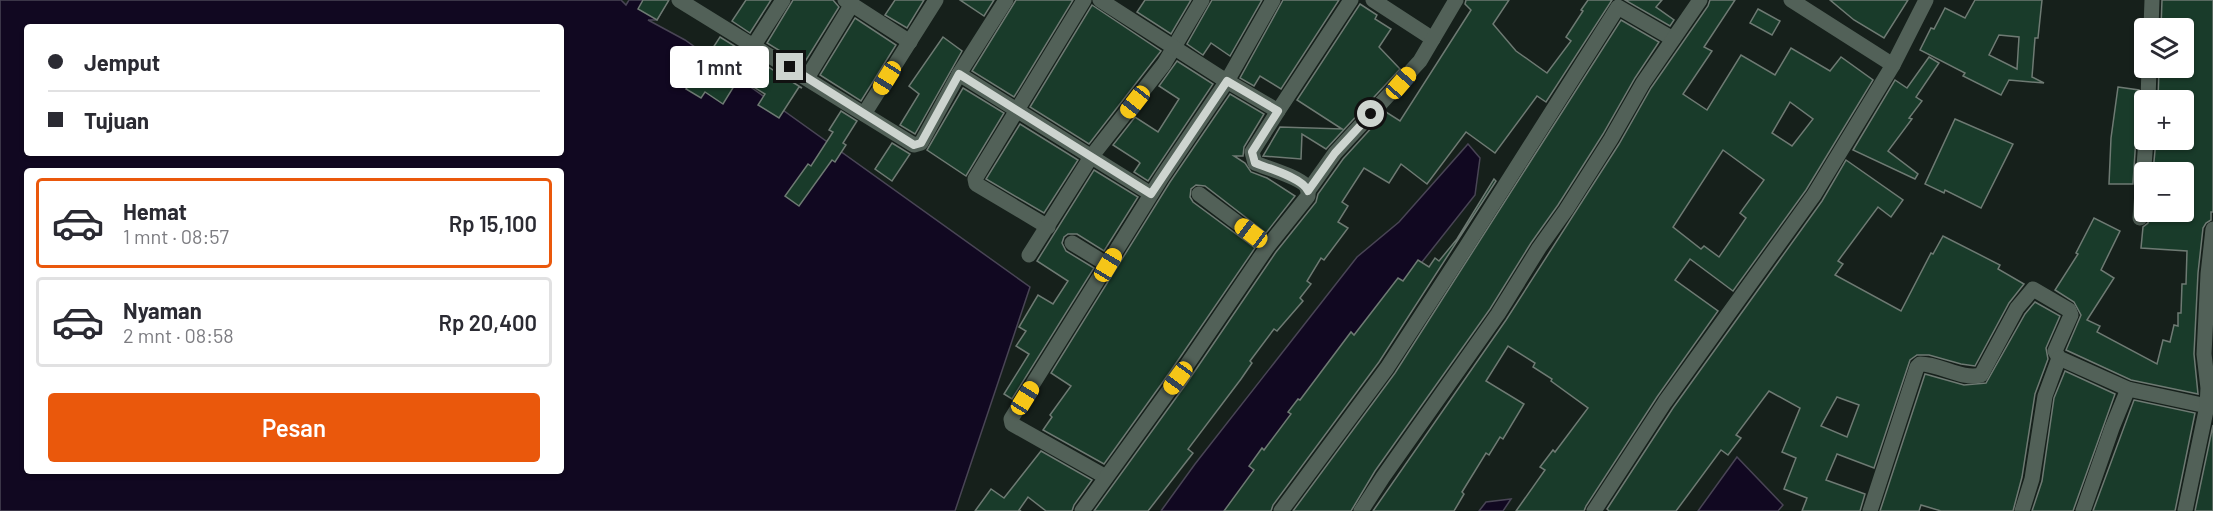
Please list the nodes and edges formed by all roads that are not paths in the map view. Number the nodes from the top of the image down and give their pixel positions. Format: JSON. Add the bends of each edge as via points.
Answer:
{"nodes":[{"id":1,"x":679,"y":0,"type":"edge"},
{"id":2,"x":783,"y":0,"type":"edge"},
{"id":3,"x":936,"y":0,"type":"edge"},
{"id":4,"x":1006,"y":0,"type":"edge"},
{"id":5,"x":1084,"y":0,"type":"edge"},
{"id":6,"x":1101,"y":0,"type":"edge"},
{"id":7,"x":1202,"y":0,"type":"edge"},
{"id":8,"x":1273,"y":0,"type":"edge"},
{"id":9,"x":1351,"y":0,"type":"edge"},
{"id":10,"x":1373,"y":0,"type":"edge"},
{"id":11,"x":1456,"y":0,"type":"edge"},
{"id":12,"x":1700,"y":0,"type":"edge"},
{"id":13,"x":1791,"y":0,"type":"edge"},
{"id":14,"x":1926,"y":0,"type":"edge"},
{"id":15,"x":2152,"y":0,"type":"edge"},
{"id":16,"x":848,"y":2,"type":"edge"},
{"id":17,"x":1612,"y":3,"type":"edge"},
{"id":18,"x":701,"y":5,"type":"edge"},
{"id":19,"x":2151,"y":18,"type":"edge"},
{"id":20,"x":1433,"y":39,"type":"junction"},
{"id":21,"x":1672,"y":39,"type":"junction"},
{"id":22,"x":910,"y":42,"type":"junction"},
{"id":23,"x":754,"y":45,"type":"junction"},
{"id":24,"x":1174,"y":47,"type":"junction"},
{"id":25,"x":1893,"y":65,"type":"junction"},
{"id":26,"x":959,"y":74,"type":"junction"},
{"id":27,"x":807,"y":78,"type":"junction"},
{"id":28,"x":1227,"y":81,"type":"junction"},
{"id":29,"x":1016,"y":111,"type":"junction"},
{"id":30,"x":1278,"y":111,"type":"junction"},
{"id":31,"x":864,"y":114,"type":"junction"},
{"id":32,"x":1091,"y":157,"type":"junction"},
{"id":33,"x":1308,"y":191,"type":"junction"},
{"id":34,"x":1151,"y":194,"type":"junction"},
{"id":35,"x":1199,"y":194,"type":"dead end"},
{"id":36,"x":1048,"y":227,"type":"junction"},
{"id":37,"x":2213,"y":229,"type":"edge"},
{"id":38,"x":1072,"y":243,"type":"dead end"},
{"id":39,"x":1268,"y":246,"type":"junction"},
{"id":40,"x":1029,"y":255,"type":"dead end"},
{"id":41,"x":1108,"y":265,"type":"junction"},
{"id":42,"x":2209,"y":332,"type":"edge"},
{"id":43,"x":2059,"y":358,"type":"junction"},
{"id":44,"x":2128,"y":389,"type":"junction"},
{"id":45,"x":2207,"y":406,"type":"junction"},
{"id":46,"x":1106,"y":477,"type":"junction"},
{"id":47,"x":1082,"y":511,"type":"edge"},
{"id":48,"x":1281,"y":511,"type":"edge"},
{"id":49,"x":1361,"y":511,"type":"edge"},
{"id":50,"x":1594,"y":511,"type":"edge"},
{"id":51,"x":1870,"y":511,"type":"edge"},
{"id":52,"x":2022,"y":511,"type":"edge"},
{"id":53,"x":2083,"y":511,"type":"edge"},
{"id":54,"x":2185,"y":511,"type":"edge"}],
"edges":[{"from":1,"to":18,"type":"street"},
{"from":2,"to":23,"type":"street"},
{"from":3,"to":22,"type":"street"},
{"from":4,"to":26,"type":"street"},
{"from":5,"to":29,"type":"street"},
{"from":6,"to":24,"type":"street"},
{"from":7,"to":24,"type":"street"},
{"from":8,"to":28,"type":"street"},
{"from":9,"to":30,"type":"street"},
{"from":10,"to":20,"type":"street"},
{"from":11,"to":20,"type":"street"},
{"from":12,"to":21,"type":"street"},
{"from":13,"to":25,"type":"street"},
{"from":14,"to":25,"type":"street"},
{"from":15,"to":19,"type":"street"},
{"from":16,"to":22,"type":"street"},
{"from":16,"to":27,"type":"street"},
{"from":17,"to":21,"type":"street"},
{"from":17,"to":48,"type":"street","via":[[1467,247],[1387,368]]},
{"from":18,"to":23,"type":"street"},
{"from":20,"to":33,"type":"street","via":[[1420,61],[1335,153]]},
{"from":21,"to":49,"type":"street","via":[[1498,314]]},
{"from":22,"to":31,"type":"street"},
{"from":23,"to":27,"type":"street"},
{"from":24,"to":28,"type":"street"},
{"from":24,"to":32,"type":"street"},
{"from":25,"to":50,"type":"street","via":[[1814,195],[1665,402]]},
{"from":26,"to":29,"type":"street"},
{"from":26,"to":31,"type":"street","via":[[917,145]]},
{"from":27,"to":31,"type":"street"},
{"from":28,"to":30,"type":"street"},
{"from":28,"to":34,"type":"street"},
{"from":29,"to":32,"type":"street"},
{"from":29,"to":36,"type":"street","via":[[975,182]]},
{"from":30,"to":33,"type":"street","via":[[1252,152],[1252,159],[1300,182]]},
{"from":32,"to":34,"type":"street"},
{"from":32,"to":36,"type":"street"},
{"from":33,"to":39,"type":"street"},
{"from":34,"to":41,"type":"street"},
{"from":35,"to":39,"type":"street"},
{"from":36,"to":40,"type":"street"},
{"from":37,"to":42,"type":"street","via":[[2208,274]]},
{"from":38,"to":41,"type":"street"},
{"from":39,"to":46,"type":"street"},
{"from":41,"to":46,"type":"street","via":[[1011,419],[1012,424]]},
{"from":42,"to":45,"type":"street","via":[[2204,354]]},
{"from":43,"to":44,"type":"street"},
{"from":43,"to":51,"type":"street","via":[[2055,351],[2071,315],[2033,289],[2017,308],[1981,375],[1972,377],[1920,364],[1914,372]]},
{"from":43,"to":52,"type":"street","via":[[2046,396],[2032,479]]},
{"from":44,"to":45,"type":"street"},
{"from":44,"to":53,"type":"street"},
{"from":45,"to":54,"type":"street"},
{"from":46,"to":47,"type":"street"}]}
